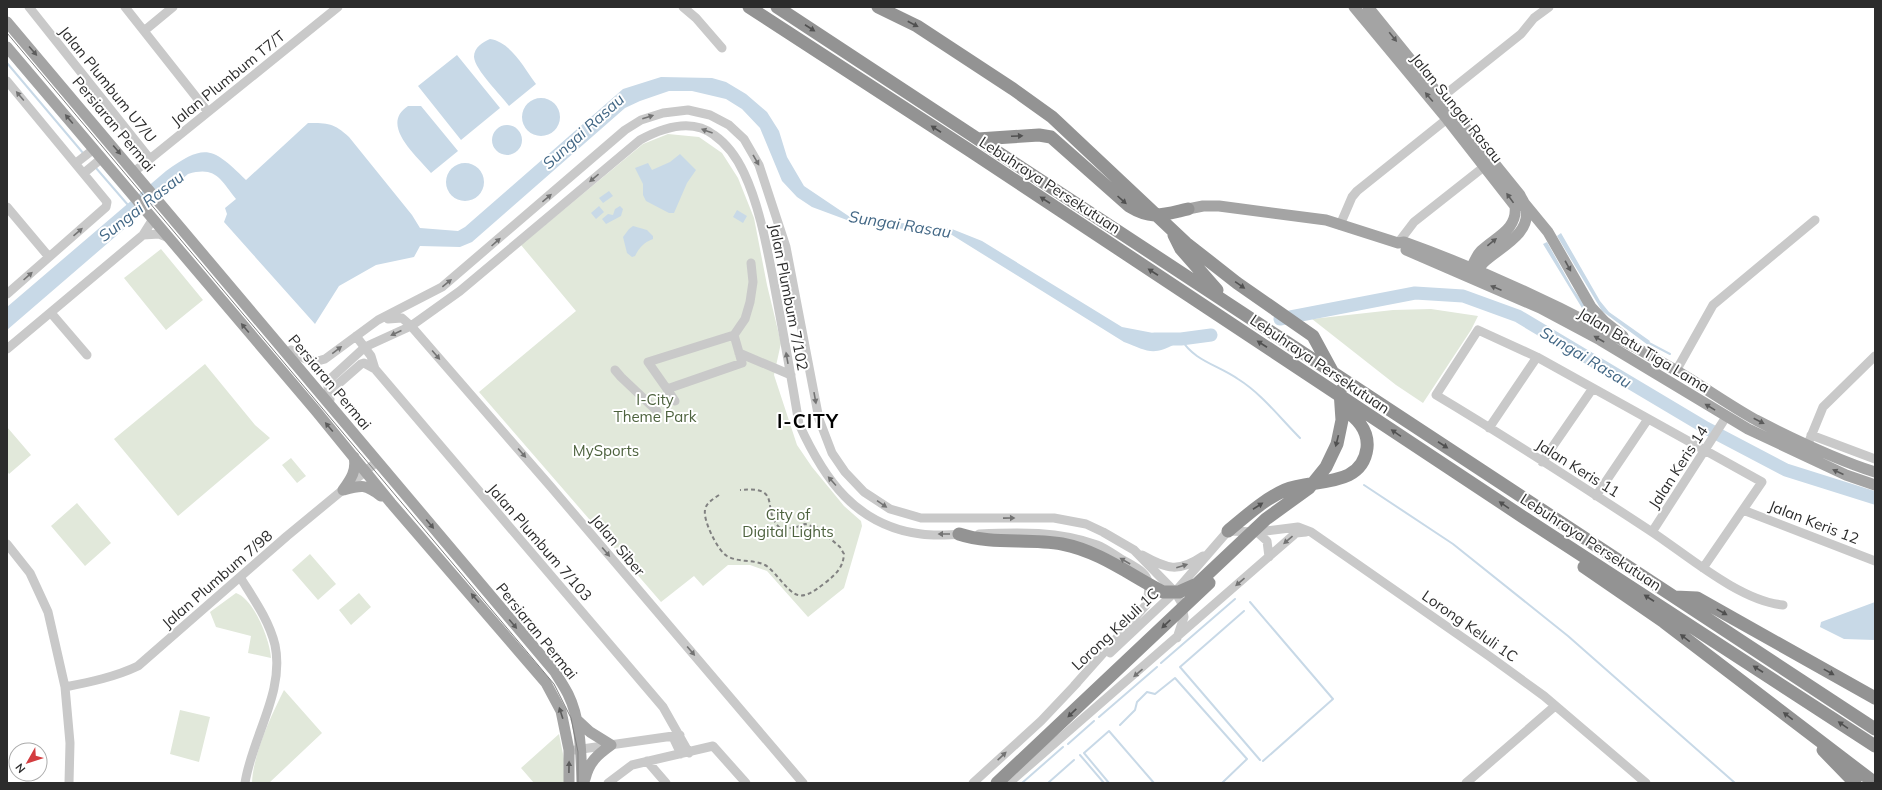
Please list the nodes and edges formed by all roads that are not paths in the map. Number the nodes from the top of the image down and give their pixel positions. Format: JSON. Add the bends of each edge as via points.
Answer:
{"nodes":[{"id":1,"x":29,"y":7,"type":"edge"},
{"id":2,"x":125,"y":7,"type":"edge"},
{"id":3,"x":173,"y":7,"type":"edge"},
{"id":4,"x":338,"y":7,"type":"edge"},
{"id":5,"x":683,"y":7,"type":"edge"},
{"id":6,"x":749,"y":7,"type":"edge"},
{"id":7,"x":777,"y":7,"type":"edge"},
{"id":8,"x":878,"y":7,"type":"edge"},
{"id":9,"x":1354,"y":7,"type":"edge"},
{"id":10,"x":1368,"y":7,"type":"edge"},
{"id":11,"x":1548,"y":7,"type":"edge"},
{"id":12,"x":7,"y":22,"type":"edge"},
{"id":13,"x":144,"y":31,"type":"junction"},
{"id":14,"x":7,"y":47,"type":"edge"},
{"id":15,"x":722,"y":48,"type":"dead end"},
{"id":16,"x":7,"y":81,"type":"edge"},
{"id":17,"x":1442,"y":97,"type":"junction"},
{"id":18,"x":208,"y":112,"type":"junction"},
{"id":19,"x":1447,"y":120,"type":"junction"},
{"id":20,"x":978,"y":139,"type":"junction"},
{"id":21,"x":94,"y":149,"type":"junction"},
{"id":22,"x":102,"y":158,"type":"junction"},
{"id":23,"x":150,"y":159,"type":"junction"},
{"id":24,"x":76,"y":163,"type":"junction"},
{"id":25,"x":1485,"y":166,"type":"junction"},
{"id":26,"x":84,"y":173,"type":"junction"},
{"id":27,"x":137,"y":175,"type":"junction"},
{"id":28,"x":771,"y":200,"type":"junction"},
{"id":29,"x":1525,"y":204,"type":"junction"},
{"id":30,"x":7,"y":207,"type":"edge"},
{"id":31,"x":756,"y":208,"type":"junction"},
{"id":32,"x":166,"y":209,"type":"junction"},
{"id":33,"x":1188,"y":209,"type":"junction"},
{"id":34,"x":151,"y":218,"type":"junction"},
{"id":35,"x":1816,"y":220,"type":"dead end"},
{"id":36,"x":1340,"y":225,"type":"junction"},
{"id":37,"x":143,"y":235,"type":"junction"},
{"id":38,"x":169,"y":238,"type":"junction"},
{"id":39,"x":1398,"y":243,"type":"junction"},
{"id":40,"x":1480,"y":252,"type":"junction"},
{"id":41,"x":1495,"y":254,"type":"junction"},
{"id":42,"x":49,"y":257,"type":"junction"},
{"id":43,"x":1452,"y":259,"type":"junction"},
{"id":44,"x":751,"y":264,"type":"dead end"},
{"id":45,"x":1473,"y":273,"type":"junction"},
{"id":46,"x":1509,"y":284,"type":"junction"},
{"id":47,"x":7,"y":294,"type":"edge"},
{"id":48,"x":1235,"y":308,"type":"junction"},
{"id":49,"x":51,"y":313,"type":"junction"},
{"id":50,"x":378,"y":320,"type":"junction"},
{"id":51,"x":411,"y":326,"type":"junction"},
{"id":52,"x":734,"y":335,"type":"junction"},
{"id":53,"x":356,"y":336,"type":"junction"},
{"id":54,"x":365,"y":348,"type":"junction"},
{"id":55,"x":7,"y":349,"type":"edge"},
{"id":56,"x":291,"y":350,"type":"junction"},
{"id":57,"x":739,"y":353,"type":"junction"},
{"id":58,"x":1644,"y":353,"type":"junction"},
{"id":59,"x":87,"y":355,"type":"dead end"},
{"id":60,"x":1875,"y":356,"type":"edge"},
{"id":61,"x":1537,"y":357,"type":"junction"},
{"id":62,"x":1294,"y":365,"type":"junction"},
{"id":63,"x":375,"y":369,"type":"junction"},
{"id":64,"x":615,"y":370,"type":"dead end"},
{"id":65,"x":1676,"y":371,"type":"junction"},
{"id":66,"x":791,"y":375,"type":"junction"},
{"id":67,"x":1593,"y":388,"type":"junction"},
{"id":68,"x":667,"y":389,"type":"junction"},
{"id":69,"x":329,"y":398,"type":"junction"},
{"id":70,"x":675,"y":401,"type":"dead end"},
{"id":71,"x":657,"y":411,"type":"dead end"},
{"id":72,"x":1726,"y":417,"type":"junction"},
{"id":73,"x":1648,"y":419,"type":"junction"},
{"id":74,"x":1489,"y":428,"type":"junction"},
{"id":75,"x":1810,"y":440,"type":"junction"},
{"id":76,"x":1706,"y":448,"type":"junction"},
{"id":77,"x":1803,"y":456,"type":"junction"},
{"id":78,"x":354,"y":457,"type":"junction"},
{"id":79,"x":1875,"y":458,"type":"edge"},
{"id":80,"x":1542,"y":462,"type":"junction"},
{"id":81,"x":370,"y":468,"type":"junction"},
{"id":82,"x":1875,"y":472,"type":"edge"},
{"id":83,"x":1875,"y":485,"type":"edge"},
{"id":84,"x":344,"y":490,"type":"junction"},
{"id":85,"x":1596,"y":496,"type":"junction"},
{"id":86,"x":1294,"y":499,"type":"junction"},
{"id":87,"x":391,"y":503,"type":"junction"},
{"id":88,"x":416,"y":508,"type":"junction"},
{"id":89,"x":1743,"y":510,"type":"junction"},
{"id":90,"x":1526,"y":519,"type":"junction"},
{"id":91,"x":1228,"y":531,"type":"junction"},
{"id":92,"x":1257,"y":532,"type":"junction"},
{"id":93,"x":1311,"y":532,"type":"junction"},
{"id":94,"x":1652,"y":532,"type":"junction"},
{"id":95,"x":959,"y":534,"type":"junction"},
{"id":96,"x":7,"y":544,"type":"edge"},
{"id":97,"x":1216,"y":546,"type":"junction"},
{"id":98,"x":1134,"y":550,"type":"junction"},
{"id":99,"x":1269,"y":557,"type":"junction"},
{"id":100,"x":1875,"y":561,"type":"edge"},
{"id":101,"x":1704,"y":568,"type":"junction"},
{"id":102,"x":240,"y":577,"type":"junction"},
{"id":103,"x":1175,"y":592,"type":"junction"},
{"id":104,"x":1673,"y":596,"type":"junction"},
{"id":105,"x":1783,"y":605,"type":"dead end"},
{"id":106,"x":1178,"y":638,"type":"junction"},
{"id":107,"x":1074,"y":686,"type":"junction"},
{"id":108,"x":65,"y":687,"type":"junction"},
{"id":109,"x":1869,"y":691,"type":"edge"},
{"id":110,"x":1875,"y":698,"type":"edge"},
{"id":111,"x":1555,"y":706,"type":"junction"},
{"id":112,"x":576,"y":719,"type":"junction"},
{"id":113,"x":1875,"y":729,"type":"edge"},
{"id":114,"x":1807,"y":731,"type":"junction"},
{"id":115,"x":677,"y":736,"type":"junction"},
{"id":116,"x":611,"y":745,"type":"junction"},
{"id":117,"x":1875,"y":746,"type":"edge"},
{"id":118,"x":581,"y":748,"type":"junction"},
{"id":119,"x":569,"y":750,"type":"junction"},
{"id":120,"x":685,"y":754,"type":"junction"},
{"id":121,"x":648,"y":761,"type":"junction"},
{"id":122,"x":1875,"y":782,"type":"edge"},
{"id":123,"x":69,"y":783,"type":"edge"},
{"id":124,"x":245,"y":783,"type":"edge"},
{"id":125,"x":569,"y":783,"type":"edge"},
{"id":126,"x":583,"y":783,"type":"edge"},
{"id":127,"x":608,"y":783,"type":"edge"},
{"id":128,"x":666,"y":783,"type":"edge"},
{"id":129,"x":746,"y":783,"type":"edge"},
{"id":130,"x":803,"y":783,"type":"edge"},
{"id":131,"x":974,"y":783,"type":"edge"},
{"id":132,"x":997,"y":783,"type":"edge"},
{"id":133,"x":1009,"y":783,"type":"edge"},
{"id":134,"x":1466,"y":783,"type":"edge"},
{"id":135,"x":1646,"y":783,"type":"edge"},
{"id":136,"x":1855,"y":783,"type":"edge"}],
"edges":[{"from":1,"to":23,"type":"street","name":"Jalan Plumbum U7/U"},
{"from":2,"to":13,"type":"street"},
{"from":3,"to":13,"type":"street"},
{"from":4,"to":18,"type":"street","name":"Jalan Plumbum T7/T"},
{"from":5,"to":15,"type":"street"},
{"from":62,"to":6,"type":"highway","name":"Lebuhraya Persekutuan","one_way":true},
{"from":7,"to":20,"type":"highway","name":"Lebuhraya Persekutuan","one_way":true},
{"from":8,"to":86,"type":"highway","one_way":true,"via":[[917,26],[1052,117],[1186,243],[1313,336],[1337,383],[1342,403],[1342,420],[1337,444],[1326,467],[1309,488]]},
{"from":19,"to":9,"type":"main road","name":"Jalan Sungai Rasau","one_way":true},
{"from":10,"to":17,"type":"main road","name":"Jalan Sungai Rasau","one_way":true},
{"from":11,"to":17,"type":"street","via":[[1534,18],[1521,34]]},
{"from":12,"to":27,"type":"main road","name":"Persiaran Permai","one_way":true},
{"from":13,"to":18,"type":"street"},
{"from":21,"to":14,"type":"main road","name":"Persiaran Permai","one_way":true},
{"from":24,"to":16,"type":"street","one_way":true},
{"from":17,"to":29,"type":"main road","name":"Jalan Sungai Rasau"},
{"from":18,"to":23,"type":"street","name":"Jalan Plumbum T7/T"},
{"from":19,"to":25,"type":"main road","name":"Jalan Sungai Rasau"},
{"from":19,"to":36,"type":"street","via":[[1357,191]]},
{"from":20,"to":33,"type":"highway","one_way":true,"via":[[1039,134],[1051,137],[1129,206],[1140,212],[1150,216]]},
{"from":20,"to":48,"type":"highway","name":"Lebuhraya Persekutuan"},
{"from":21,"to":22,"type":"main road","name":"Persiaran Permai"},
{"from":21,"to":24,"type":"street"},
{"from":22,"to":26,"type":"street"},
{"from":22,"to":34,"type":"main road","name":"Persiaran Permai"},
{"from":23,"to":27,"type":"street","name":"Jalan Plumbum T7/T"},
{"from":24,"to":26,"type":"street"},
{"from":25,"to":39,"type":"street","via":[[1414,222]]},
{"from":40,"to":25,"type":"main road","name":"Jalan Sungai Rasau","one_way":true,"via":[[1505,232],[1515,219],[1515,206]]},
{"from":42,"to":26,"type":"street","one_way":true,"via":[[106,206],[104,197]]},
{"from":27,"to":32,"type":"main road","name":"Persiaran Permai"},
{"from":28,"to":31,"type":"street"},
{"from":50,"to":28,"type":"street","name":"Jalan Plumbum 7/102","one_way":true,"via":[[442,287],[625,130],[641,120],[663,112],[688,110],[710,115],[729,125],[744,139],[759,165]]},
{"from":28,"to":98,"type":"street","name":"Jalan Plumbum 7/102","one_way":true,"via":[[793,277],[819,419],[832,453],[845,472],[864,492],[890,509],[921,518],[1069,520],[1086,524]]},
{"from":29,"to":41,"type":"main road","via":[[1526,217],[1522,229]]},
{"from":29,"to":58,"type":"main road","name":"Jalan Sungai Rasau","one_way":true,"via":[[1548,232],[1591,307],[1604,321]]},
{"from":30,"to":42,"type":"street"},
{"from":31,"to":51,"type":"street","name":"Jalan Plumbum 7/102","one_way":true,"via":[[744,173],[728,147],[713,134],[689,127],[675,126],[659,130],[640,140],[460,291]]},
{"from":66,"to":31,"type":"street","name":"Jalan Plumbum 7/102","one_way":true},
{"from":32,"to":56,"type":"main road","via":[[199,239]]},
{"from":32,"to":69,"type":"main road","name":"Persiaran Permai"},
{"from":33,"to":36,"type":"main road","name":"Jalan Batu Tiga Lama","via":[[1219,206],[1326,220]]},
{"from":33,"to":48,"type":"highway","via":[[1178,221],[1173,233],[1174,239],[1201,273]]},
{"from":34,"to":37,"type":"street"},
{"from":34,"to":38,"type":"main road","name":"Persiaran Permai"},
{"from":35,"to":65,"type":"street","via":[[1713,305]]},
{"from":36,"to":39,"type":"main road","name":"Jalan Batu Tiga Lama"},
{"from":37,"to":38,"type":"street","via":[[159,234]]},
{"from":37,"to":49,"type":"street"},
{"from":78,"to":38,"type":"main road","name":"Persiaran Permai","one_way":true},
{"from":39,"to":43,"type":"main road","name":"Jalan Batu Tiga Lama","via":[[1404,242]]},
{"from":39,"to":45,"type":"main road","name":"Jalan Batu Tiga Lama","via":[[1402,248]]},
{"from":40,"to":43,"type":"main road"},
{"from":40,"to":45,"type":"main road"},
{"from":41,"to":45,"type":"main road"},
{"from":41,"to":46,"type":"main road","via":[[1496,270]]},
{"from":47,"to":42,"type":"street","one_way":true},
{"from":43,"to":45,"type":"main road","name":"Jalan Batu Tiga Lama"},
{"from":44,"to":52,"type":"street","via":[[753,282],[750,302],[745,319]]},
{"from":45,"to":46,"type":"main road","name":"Jalan Batu Tiga Lama"},
{"from":72,"to":45,"type":"main road","name":"Jalan Batu Tiga Lama","one_way":true,"via":[[1600,340]]},
{"from":46,"to":58,"type":"main road","name":"Jalan Batu Tiga Lama"},
{"from":48,"to":104,"type":"highway","name":"Lebuhraya Persekutuan","one_way":true},
{"from":49,"to":55,"type":"street"},
{"from":49,"to":59,"type":"street"},
{"from":50,"to":51,"type":"street","via":[[397,317]]},
{"from":50,"to":53,"type":"street","name":"Jalan Plumbum 7/102"},
{"from":51,"to":54,"type":"street","name":"Jalan Plumbum 7/102","one_way":true},
{"from":51,"to":130,"type":"street","name":"Jalan Siber","one_way":true},
{"from":52,"to":57,"type":"street"},
{"from":52,"to":68,"type":"street","via":[[648,362]]},
{"from":53,"to":54,"type":"street","name":"Jalan Plumbum 7/103"},
{"from":56,"to":53,"type":"street","name":"Jalan Plumbum 7/102","one_way":true,"via":[[308,361],[320,361]]},
{"from":54,"to":63,"type":"street","name":"Jalan Plumbum 7/103"},
{"from":54,"to":69,"type":"street","name":"Jalan Plumbum 7/102","via":[[330,379]]},
{"from":56,"to":69,"type":"main road"},
{"from":57,"to":66,"type":"street"},
{"from":57,"to":68,"type":"street","via":[[742,363]]},
{"from":58,"to":65,"type":"main road","name":"Jalan Batu Tiga Lama"},
{"from":60,"to":75,"type":"street","via":[[1823,407]]},
{"from":61,"to":67,"type":"street"},
{"from":61,"to":74,"type":"street"},
{"from":61,"to":74,"type":"street","name":"Jalan Keris 11","via":[[1478,330],[1436,394]]},
{"from":90,"to":62,"type":"highway","name":"Lebuhraya Persekutuan","one_way":true},
{"from":91,"to":62,"type":"highway","one_way":true,"via":[[1252,510],[1285,490],[1343,478],[1359,468],[1366,457],[1368,441],[1365,430],[1356,417],[1324,395]]},
{"from":63,"to":69,"type":"street","via":[[361,364]]},
{"from":63,"to":115,"type":"street","name":"Jalan Plumbum 7/103","via":[[664,707]]},
{"from":64,"to":71,"type":"street"},
{"from":65,"to":75,"type":"main road","name":"Jalan Batu Tiga Lama","one_way":true,"via":[[1756,420]]},
{"from":95,"to":66,"type":"street","name":"Jalan Plumbum 7/102","one_way":true,"via":[[922,534],[896,529],[867,515],[846,497],[828,477],[802,430]]},
{"from":67,"to":73,"type":"street"},
{"from":67,"to":80,"type":"street"},
{"from":68,"to":70,"type":"street"},
{"from":69,"to":81,"type":"main road","via":[[342,427]]},
{"from":69,"to":88,"type":"main road","name":"Persiaran Permai","via":[[346,425]]},
{"from":72,"to":76,"type":"street","name":"Jalan Keris 14"},
{"from":72,"to":77,"type":"main road","name":"Jalan Batu Tiga Lama"},
{"from":73,"to":76,"type":"street"},
{"from":73,"to":85,"type":"street"},
{"from":74,"to":80,"type":"street","name":"Jalan Keris 11"},
{"from":75,"to":77,"type":"street"},
{"from":75,"to":79,"type":"street"},
{"from":75,"to":82,"type":"main road","name":"Jalan Batu Tiga Lama","via":[[1850,464]]},
{"from":76,"to":89,"type":"street","via":[[1762,482]]},
{"from":76,"to":94,"type":"street","name":"Jalan Keris 14"},
{"from":83,"to":77,"type":"main road","name":"Jalan Batu Tiga Lama","one_way":true},
{"from":78,"to":81,"type":"main road","name":"Persiaran Permai"},
{"from":78,"to":84,"type":"main road","via":[[356,463],[353,476]]},
{"from":80,"to":85,"type":"street","name":"Jalan Keris 11"},
{"from":81,"to":84,"type":"street","name":"Jalan Plumbum 7/98"},
{"from":81,"to":87,"type":"main road","name":"Persiaran Permai"},
{"from":81,"to":88,"type":"main road","via":[[403,501]]},
{"from":84,"to":87,"type":"main road","via":[[361,485]]},
{"from":84,"to":102,"type":"street","name":"Jalan Plumbum 7/98"},
{"from":85,"to":94,"type":"street","name":"Jalan Keris 11"},
{"from":86,"to":95,"type":"highway","via":[[1266,519],[1206,576],[1187,590],[1179,592],[1163,592],[1107,560],[1078,548],[1060,544],[973,539]]},
{"from":86,"to":132,"type":"highway","one_way":true},
{"from":119,"to":87,"type":"main road","name":"Persiaran Permai","one_way":true,"via":[[561,711],[546,683]]},
{"from":88,"to":112,"type":"main road","name":"Persiaran Permai","one_way":true,"via":[[555,672],[568,694]]},
{"from":89,"to":100,"type":"street","name":"Jalan Keris 12"},
{"from":89,"to":101,"type":"street"},
{"from":114,"to":90,"type":"highway","one_way":true,"via":[[1664,622],[1586,568]]},
{"from":117,"to":90,"type":"highway","name":"Lebuhraya Persekutuan","one_way":true},
{"from":91,"to":92,"type":"street"},
{"from":91,"to":97,"type":"street","name":"Lorong Keluli 1C"},
{"from":92,"to":93,"type":"street","via":[[1298,527]]},
{"from":92,"to":99,"type":"street","via":[[1267,541]]},
{"from":93,"to":99,"type":"street","one_way":true,"via":[[1296,533]]},
{"from":93,"to":111,"type":"street","name":"Lorong Keluli 1C","via":[[1489,656]]},
{"from":94,"to":101,"type":"street","name":"Jalan Keris 11"},
{"from":107,"to":95,"type":"street","name":"Jalan Plumbum 7/102","one_way":true,"via":[[1146,605],[1150,590],[1149,581],[1136,568],[1098,545],[1066,536],[1041,533]]},
{"from":96,"to":108,"type":"street","via":[[30,573],[42,597],[48,612]]},
{"from":98,"to":97,"type":"street","one_way":true,"via":[[1162,566],[1177,568],[1193,563]]},
{"from":97,"to":103,"type":"street","name":"Lorong Keluli 1C"},
{"from":98,"to":103,"type":"street","name":"Jalan Plumbum 7/102"},
{"from":99,"to":106,"type":"street","one_way":true},
{"from":101,"to":105,"type":"street","name":"Jalan Keris 11","via":[[1742,591]]},
{"from":102,"to":108,"type":"street","name":"Jalan Plumbum 7/98","via":[[138,666],[100,680]]},
{"from":102,"to":124,"type":"street","via":[[266,622],[274,644],[277,663],[275,685]]},
{"from":103,"to":106,"type":"street","via":[[1181,602],[1184,617]]},
{"from":103,"to":107,"type":"street","name":"Lorong Keluli 1C"},
{"from":104,"to":109,"type":"highway","one_way":true,"via":[[1696,598]]},
{"from":104,"to":113,"type":"highway","name":"Lebuhraya Persekutuan"},
{"from":106,"to":133,"type":"street","one_way":true},
{"from":131,"to":107,"type":"street","name":"Lorong Keluli 1C","one_way":true,"via":[[1041,721]]},
{"from":108,"to":123,"type":"street","via":[[70,743]]},
{"from":109,"to":110,"type":"highway"},
{"from":111,"to":134,"type":"street"},
{"from":111,"to":135,"type":"street","name":"Lorong Keluli 1C"},
{"from":112,"to":116,"type":"main road","via":[[594,735]]},
{"from":112,"to":118,"type":"main road","name":"Persiaran Permai"},
{"from":114,"to":122,"type":"highway"},
{"from":114,"to":136,"type":"highway"},
{"from":115,"to":116,"type":"street"},
{"from":115,"to":120,"type":"street","name":"Jalan Plumbum 7/103"},
{"from":116,"to":118,"type":"street"},
{"from":116,"to":126,"type":"main road","via":[[593,759]]},
{"from":118,"to":119,"type":"street"},
{"from":118,"to":126,"type":"main road","name":"Persiaran Permai"},
{"from":125,"to":119,"type":"main road","name":"Persiaran Permai","one_way":true},
{"from":120,"to":121,"type":"street"},
{"from":120,"to":129,"type":"street","via":[[713,746]]},
{"from":121,"to":127,"type":"street","via":[[632,765]]},
{"from":121,"to":128,"type":"street"}]}
